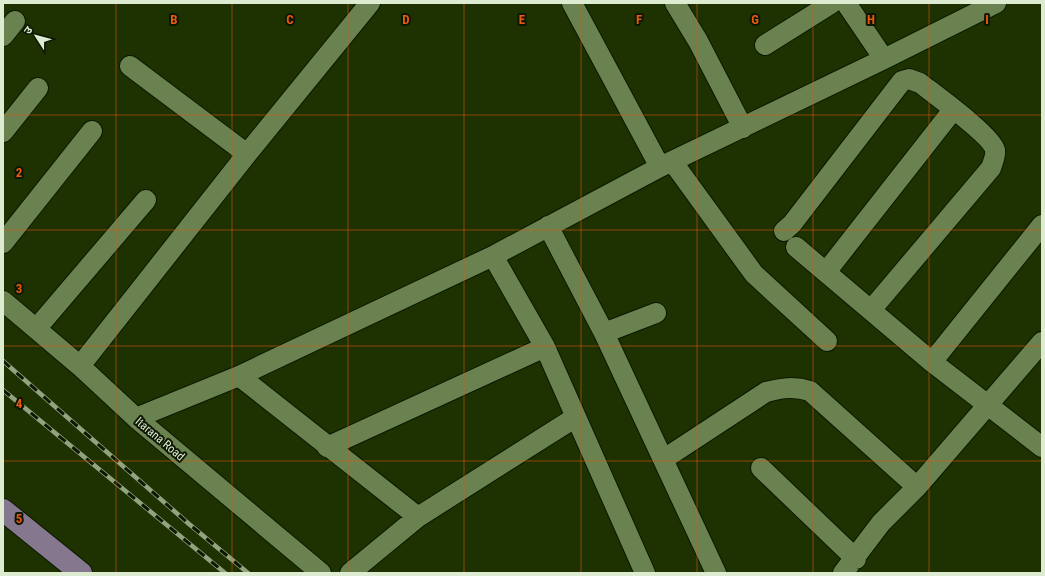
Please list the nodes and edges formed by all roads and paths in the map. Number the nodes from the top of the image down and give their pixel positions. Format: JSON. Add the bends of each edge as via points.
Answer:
{"nodes":[{"id":1,"x":370,"y":3,"type":"edge"},
{"id":2,"x":572,"y":3,"type":"edge"},
{"id":3,"x":675,"y":3,"type":"edge"},
{"id":4,"x":832,"y":3,"type":"edge"},
{"id":5,"x":846,"y":3,"type":"edge"},
{"id":6,"x":996,"y":3,"type":"edge"},
{"id":7,"x":15,"y":21,"type":"dead end"},
{"id":8,"x":3,"y":36,"type":"edge"},
{"id":9,"x":765,"y":45,"type":"dead end"},
{"id":10,"x":884,"y":59,"type":"junction"},
{"id":11,"x":130,"y":66,"type":"dead end"},
{"id":12,"x":38,"y":88,"type":"dead end"},
{"id":13,"x":953,"y":110,"type":"junction"},
{"id":14,"x":743,"y":128,"type":"junction"},
{"id":15,"x":92,"y":131,"type":"dead end"},
{"id":16,"x":3,"y":132,"type":"edge"},
{"id":17,"x":247,"y":154,"type":"junction"},
{"id":18,"x":666,"y":164,"type":"junction"},
{"id":19,"x":146,"y":200,"type":"dead end"},
{"id":20,"x":1042,"y":225,"type":"edge"},
{"id":21,"x":548,"y":226,"type":"junction"},
{"id":22,"x":784,"y":231,"type":"dead end"},
{"id":23,"x":3,"y":243,"type":"edge"},
{"id":24,"x":796,"y":246,"type":"dead end"},
{"id":25,"x":493,"y":256,"type":"junction"},
{"id":26,"x":826,"y":272,"type":"junction"},
{"id":27,"x":3,"y":301,"type":"edge"},
{"id":28,"x":871,"y":310,"type":"junction"},
{"id":29,"x":656,"y":313,"type":"dead end"},
{"id":30,"x":36,"y":329,"type":"junction"},
{"id":31,"x":604,"y":333,"type":"junction"},
{"id":32,"x":827,"y":341,"type":"dead end"},
{"id":33,"x":1042,"y":342,"type":"edge"},
{"id":34,"x":545,"y":347,"type":"junction"},
{"id":35,"x":932,"y":362,"type":"junction"},
{"id":36,"x":80,"y":366,"type":"junction"},
{"id":37,"x":239,"y":376,"type":"junction"},
{"id":38,"x":989,"y":405,"type":"junction"},
{"id":39,"x":576,"y":417,"type":"junction"},
{"id":40,"x":136,"y":418,"type":"junction"},
{"id":41,"x":327,"y":447,"type":"junction"},
{"id":42,"x":1042,"y":447,"type":"edge"},
{"id":43,"x":664,"y":459,"type":"junction"},
{"id":44,"x":761,"y":468,"type":"dead end"},
{"id":45,"x":917,"y":487,"type":"junction"},
{"id":46,"x":3,"y":510,"type":"edge"},
{"id":47,"x":418,"y":517,"type":"junction"},
{"id":48,"x":849,"y":566,"type":"edge"},
{"id":49,"x":80,"y":573,"type":"edge"},
{"id":50,"x":321,"y":573,"type":"edge"},
{"id":51,"x":350,"y":573,"type":"edge"},
{"id":52,"x":645,"y":573,"type":"edge"},
{"id":53,"x":716,"y":573,"type":"edge"}],
"edges":[{"from":1,"to":17,"type":"street"},
{"from":2,"to":18,"type":"street"},
{"from":3,"to":14,"type":"street","via":[[698,41]]},
{"from":4,"to":9,"type":"street"},
{"from":5,"to":10,"type":"street"},
{"from":6,"to":10,"type":"street"},
{"from":7,"to":8,"type":"street"},
{"from":10,"to":14,"type":"street"},
{"from":11,"to":17,"type":"street"},
{"from":12,"to":16,"type":"street"},
{"from":13,"to":22,"type":"street","via":[[920,83],[910,79],[902,81]]},
{"from":13,"to":26,"type":"street"},
{"from":13,"to":28,"type":"street","via":[[991,141],[995,149],[991,168]]},
{"from":14,"to":18,"type":"street"},
{"from":15,"to":23,"type":"street"},
{"from":17,"to":36,"type":"street"},
{"from":18,"to":21,"type":"street"},
{"from":18,"to":32,"type":"street","via":[[754,274]]},
{"from":19,"to":30,"type":"street"},
{"from":20,"to":35,"type":"street"},
{"from":21,"to":25,"type":"street"},
{"from":21,"to":31,"type":"street"},
{"from":24,"to":26,"type":"street"},
{"from":25,"to":34,"type":"street"},
{"from":25,"to":37,"type":"street"},
{"from":26,"to":28,"type":"street"},
{"from":27,"to":30,"type":"street","name":"Itarana Road"},
{"from":28,"to":35,"type":"street"},
{"from":29,"to":31,"type":"street"},
{"from":30,"to":36,"type":"street","name":"Itarana Road"},
{"from":31,"to":43,"type":"street"},
{"from":33,"to":38,"type":"street"},
{"from":34,"to":39,"type":"street"},
{"from":34,"to":41,"type":"street"},
{"from":35,"to":38,"type":"street"},
{"from":36,"to":40,"type":"street","name":"Itarana Road"},
{"from":37,"to":40,"type":"street"},
{"from":37,"to":41,"type":"street"},
{"from":38,"to":42,"type":"street"},
{"from":38,"to":45,"type":"street"},
{"from":39,"to":47,"type":"street"},
{"from":39,"to":52,"type":"street"},
{"from":40,"to":50,"type":"street","name":"Itarana Road"},
{"from":41,"to":47,"type":"street"},
{"from":43,"to":45,"type":"street","via":[[766,392],[799,388],[810,391]]},
{"from":43,"to":53,"type":"street"},
{"from":44,"to":48,"type":"street"},
{"from":45,"to":48,"type":"street","via":[[881,523]]},
{"from":46,"to":49,"type":"main road"},
{"from":47,"to":51,"type":"street"}]}
